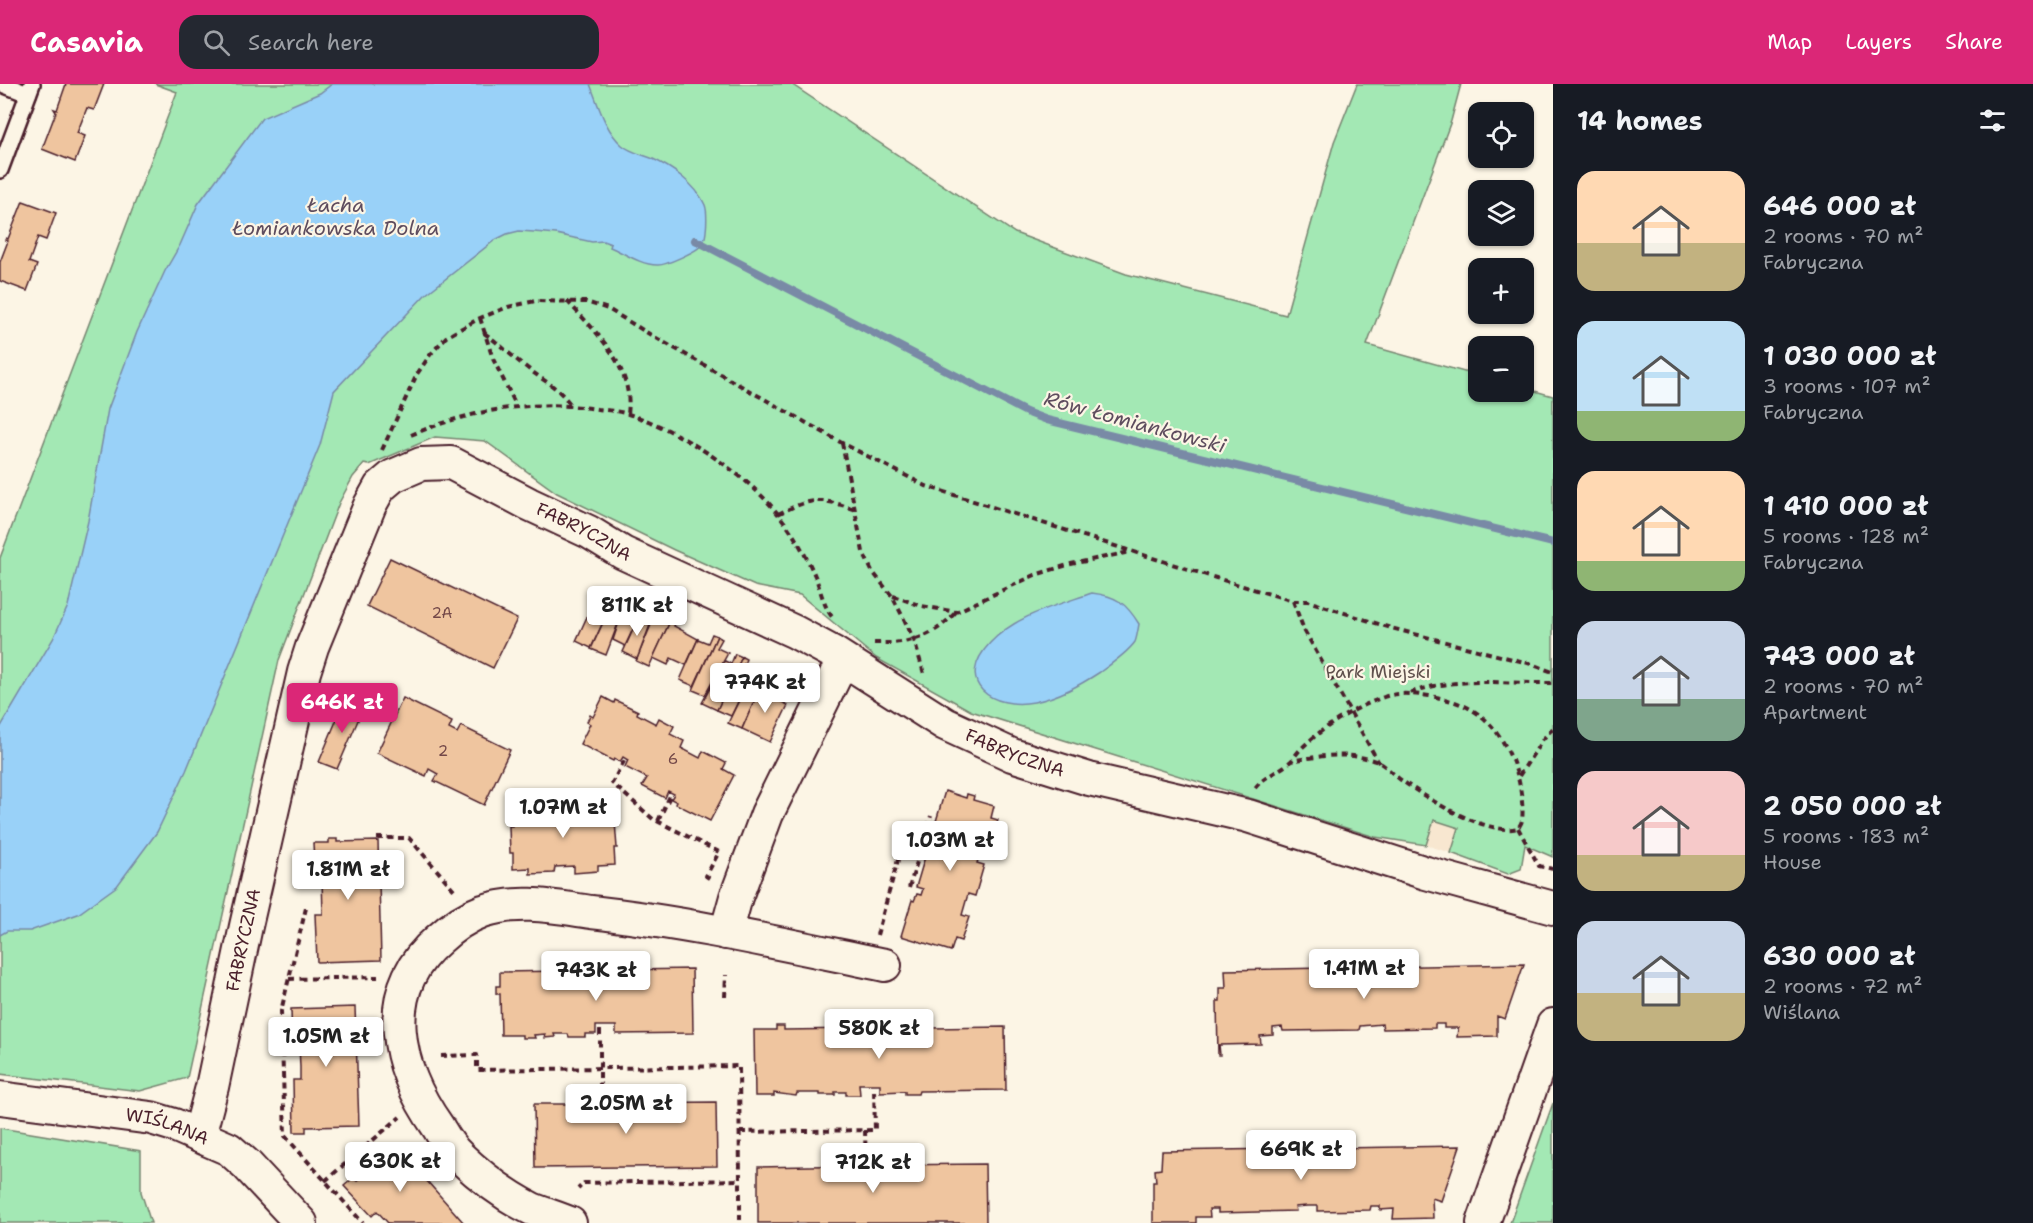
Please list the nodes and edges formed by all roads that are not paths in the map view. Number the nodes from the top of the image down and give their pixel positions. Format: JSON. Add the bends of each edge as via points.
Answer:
{"nodes":[{"id":1,"x":2,"y":84,"type":"edge"},
{"id":2,"x":30,"y":89,"type":"edge"},
{"id":3,"x":0,"y":170,"type":"edge"},
{"id":4,"x":855,"y":651,"type":"junction"},
{"id":5,"x":1553,"y":908,"type":"edge"},
{"id":6,"x":726,"y":933,"type":"junction"},
{"id":7,"x":880,"y":952,"type":"road end"},
{"id":8,"x":1553,"y":1025,"type":"edge"},
{"id":9,"x":0,"y":1098,"type":"edge"},
{"id":10,"x":199,"y":1136,"type":"junction"},
{"id":11,"x":301,"y":1223,"type":"edge"},
{"id":12,"x":570,"y":1223,"type":"edge"},
{"id":13,"x":1483,"y":1223,"type":"edge"}],
"edges":[{"from":1,"to":2,"type":"lane"},
{"from":2,"to":3,"type":"lane"},
{"from":4,"to":5,"type":"street","name":"FABRYCZNA","via":[[920,709],[1012,755],[1059,771],[1248,816],[1426,873]]},
{"from":4,"to":6,"type":"street","via":[[767,814]]},
{"from":4,"to":10,"type":"street","name":"FABRYCZNA","via":[[822,647],[623,553],[451,462],[421,464],[393,476],[380,487],[370,505],[304,672]]},
{"from":6,"to":7,"type":"street"},
{"from":6,"to":12,"type":"street","via":[[639,917],[517,904],[484,911],[453,926],[425,951],[405,983],[398,1028],[407,1067],[425,1108],[457,1155],[491,1184],[532,1209]]},
{"from":8,"to":13,"type":"street"},
{"from":9,"to":10,"type":"street","name":"WIŚLANA","via":[[151,1118]]},
{"from":10,"to":11,"type":"street","name":"WIŚLANA","via":[[229,1149]]}]}
